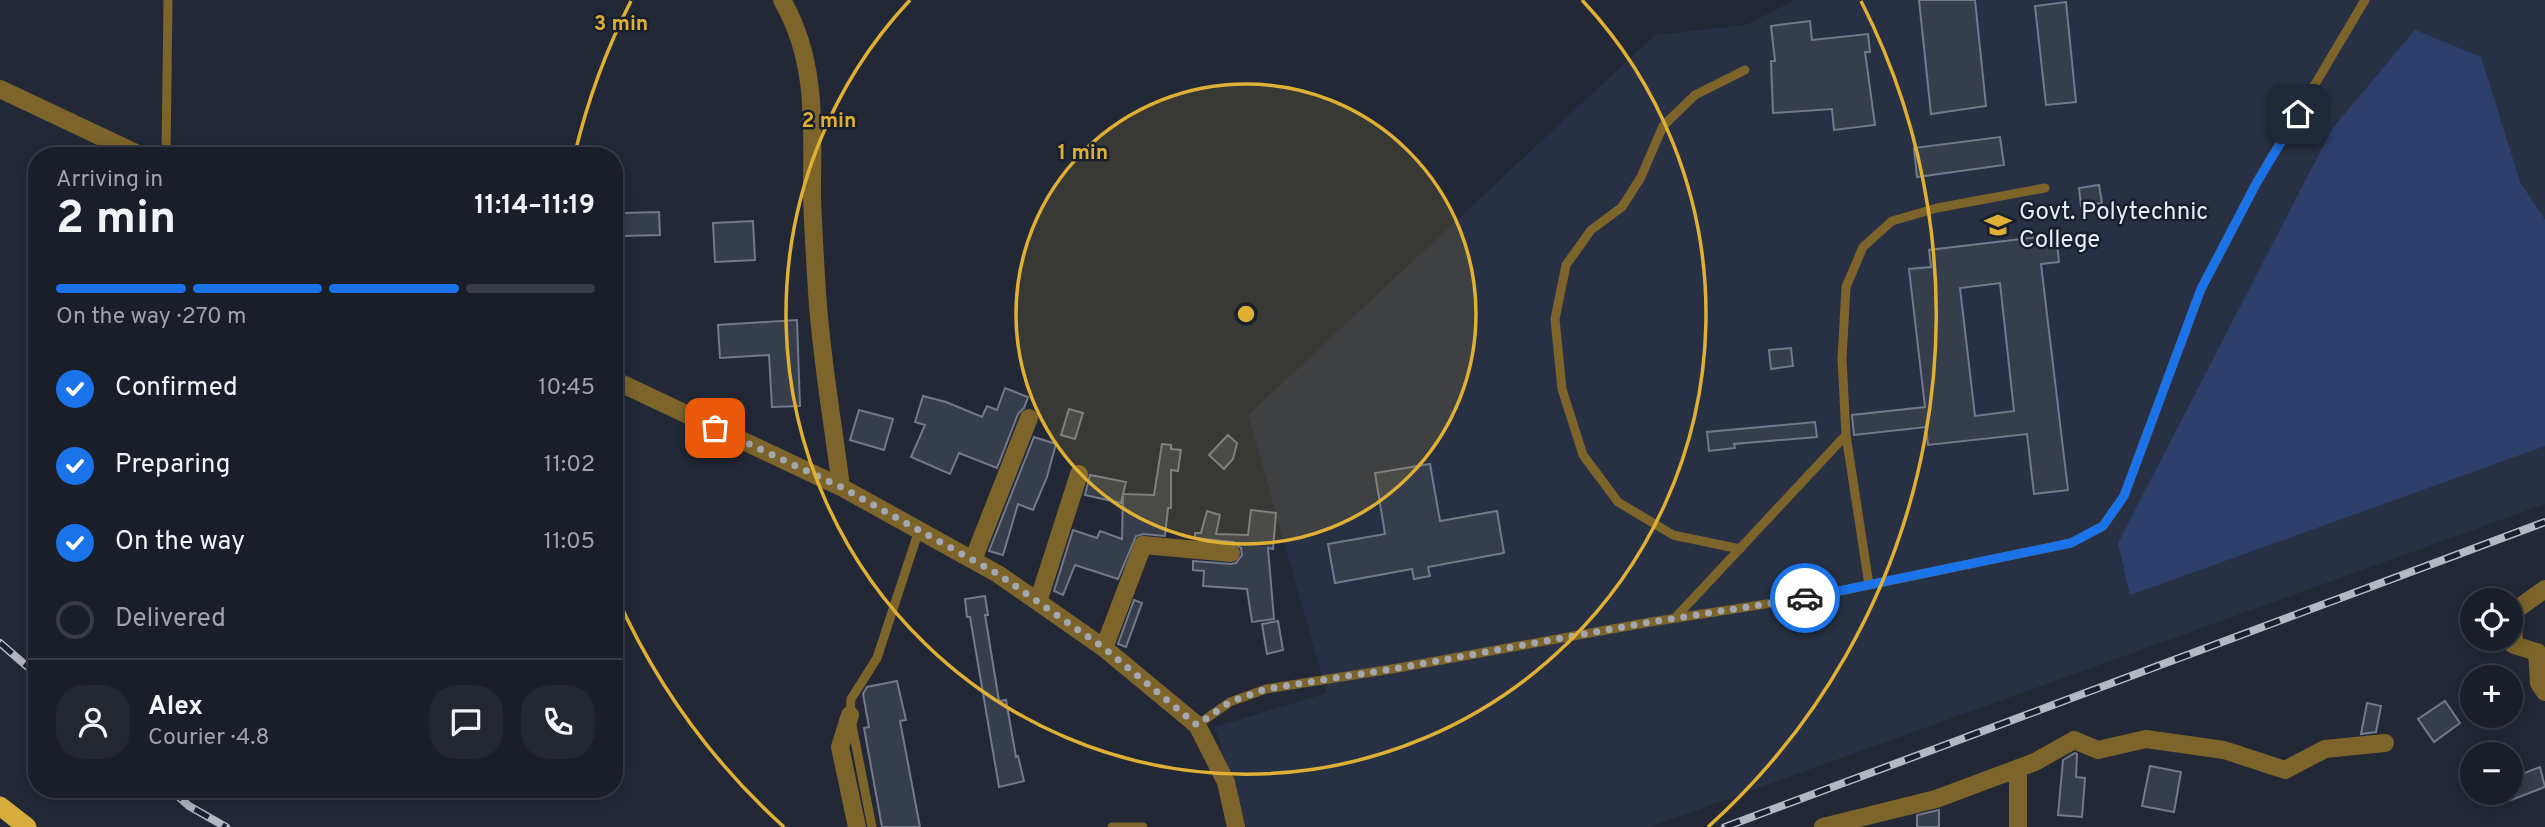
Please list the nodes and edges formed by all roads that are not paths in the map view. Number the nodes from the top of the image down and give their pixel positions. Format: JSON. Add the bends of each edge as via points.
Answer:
{"nodes":[{"id":1,"x":168,"y":0,"type":"edge"},
{"id":2,"x":782,"y":0,"type":"edge"},
{"id":3,"x":2365,"y":0,"type":"edge"},
{"id":4,"x":1745,"y":70,"type":"dead end"},
{"id":5,"x":0,"y":89,"type":"edge"},
{"id":6,"x":123,"y":147,"type":"edge"},
{"id":7,"x":166,"y":147,"type":"edge"},
{"id":8,"x":2045,"y":188,"type":"dead end"},
{"id":9,"x":623,"y":384,"type":"edge"},
{"id":10,"x":1028,"y":418,"type":"dead end"},
{"id":11,"x":1846,"y":435,"type":"junction"},
{"id":12,"x":1079,"y":474,"type":"dead end"},
{"id":13,"x":841,"y":487,"type":"junction"},
{"id":14,"x":919,"y":530,"type":"junction"},
{"id":15,"x":1740,"y":549,"type":"junction"},
{"id":16,"x":1231,"y":553,"type":"dead end"},
{"id":17,"x":973,"y":560,"type":"junction"},
{"id":18,"x":1869,"y":585,"type":"junction"},
{"id":19,"x":2545,"y":589,"type":"edge"},
{"id":20,"x":1038,"y":601,"type":"junction"},
{"id":21,"x":1675,"y":618,"type":"junction"},
{"id":22,"x":1104,"y":648,"type":"junction"},
{"id":23,"x":2545,"y":692,"type":"edge"},
{"id":24,"x":850,"y":715,"type":"junction"},
{"id":25,"x":1197,"y":725,"type":"junction"},
{"id":26,"x":2385,"y":743,"type":"dead end"},
{"id":27,"x":2018,"y":768,"type":"junction"},
{"id":28,"x":0,"y":806,"type":"edge"},
{"id":29,"x":27,"y":827,"type":"edge"},
{"id":30,"x":857,"y":827,"type":"edge"},
{"id":31,"x":872,"y":827,"type":"edge"},
{"id":32,"x":1112,"y":827,"type":"edge"},
{"id":33,"x":1143,"y":827,"type":"edge"},
{"id":34,"x":1236,"y":827,"type":"edge"},
{"id":35,"x":1823,"y":827,"type":"edge"},
{"id":36,"x":2018,"y":827,"type":"edge"}],
"edges":[{"from":1,"to":7,"type":"lane"},
{"from":2,"to":13,"type":"street","via":[[807,63],[817,295]]},
{"from":3,"to":18,"type":"lane","via":[[2257,182],[2201,289],[2124,496],[2103,526],[2071,543]]},
{"from":4,"to":15,"type":"lane","via":[[1695,95],[1663,126],[1641,177],[1622,206],[1591,230],[1566,265],[1555,319],[1562,389],[1583,455],[1618,502],[1673,535]]},
{"from":5,"to":6,"type":"street"},
{"from":8,"to":11,"type":"lane","via":[[1892,221],[1863,247],[1846,287],[1842,359]]},
{"from":9,"to":13,"type":"street"},
{"from":10,"to":17,"type":"street"},
{"from":11,"to":15,"type":"lane"},
{"from":11,"to":18,"type":"lane"},
{"from":12,"to":20,"type":"street"},
{"from":13,"to":14,"type":"street"},
{"from":14,"to":17,"type":"street"},
{"from":14,"to":24,"type":"lane","via":[[877,658],[851,699]]},
{"from":15,"to":21,"type":"lane"},
{"from":16,"to":22,"type":"street","via":[[1143,545]]},
{"from":17,"to":20,"type":"street"},
{"from":18,"to":21,"type":"lane"},
{"from":19,"to":23,"type":"street","via":[[2512,612],[2514,645],[2536,652],[2539,683]]},
{"from":20,"to":22,"type":"street"},
{"from":21,"to":25,"type":"lane","via":[[1266,689],[1230,702]]},
{"from":22,"to":25,"type":"street"},
{"from":24,"to":30,"type":"street","via":[[840,747]]},
{"from":24,"to":31,"type":"lane"},
{"from":25,"to":34,"type":"street","via":[[1226,782]]},
{"from":26,"to":27,"type":"street","via":[[2325,749],[2285,770],[2224,750],[2146,739],[2098,750],[2074,740]]},
{"from":27,"to":35,"type":"street","via":[[1936,799]]},
{"from":27,"to":36,"type":"street"},
{"from":28,"to":29,"type":"highway"},
{"from":32,"to":33,"type":"lane"}]}
